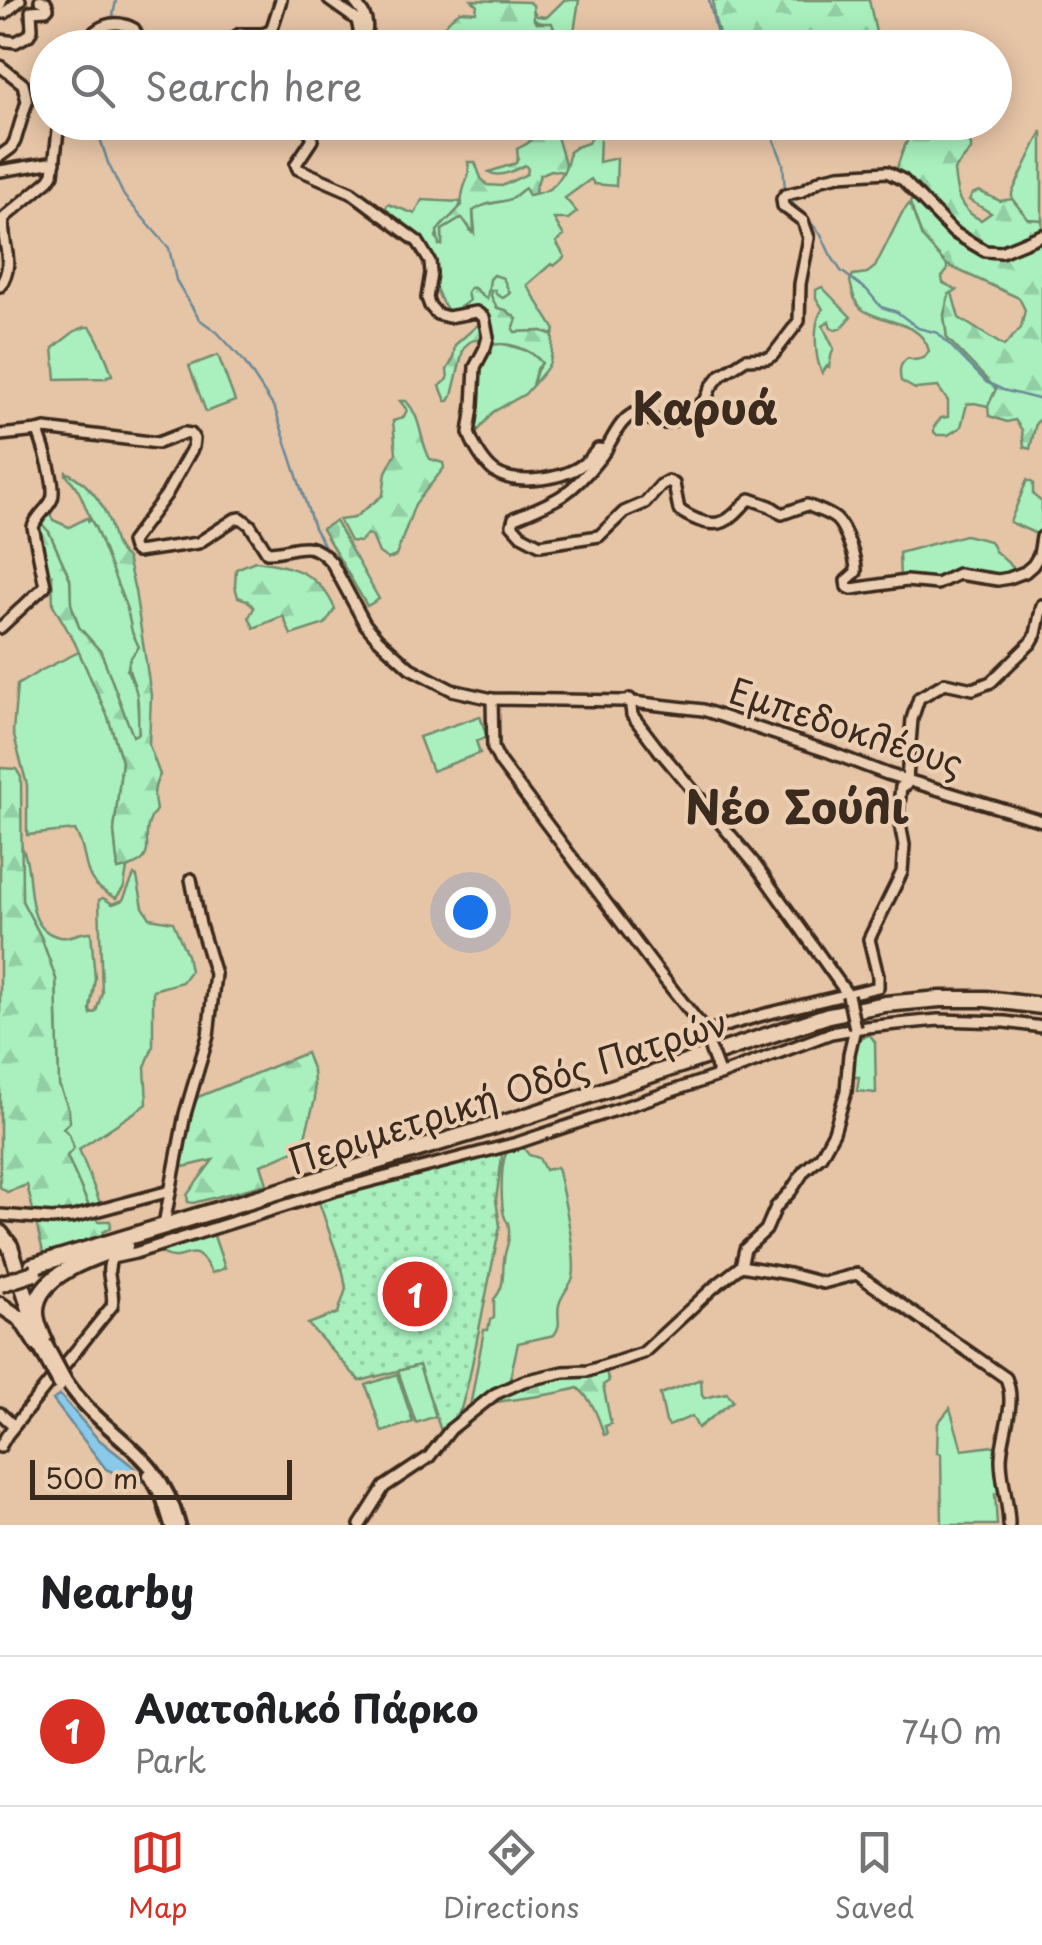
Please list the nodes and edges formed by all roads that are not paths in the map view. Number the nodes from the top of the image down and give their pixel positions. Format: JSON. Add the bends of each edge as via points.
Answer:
{"nodes":[{"id":1,"x":20,"y":0,"type":"edge"},
{"id":2,"x":40,"y":0,"type":"edge"},
{"id":3,"x":281,"y":0,"type":"edge"},
{"id":4,"x":329,"y":0,"type":"edge"},
{"id":5,"x":353,"y":0,"type":"edge"},
{"id":6,"x":0,"y":13,"type":"edge"},
{"id":7,"x":32,"y":30,"type":"edge"},
{"id":8,"x":97,"y":30,"type":"edge"},
{"id":9,"x":134,"y":30,"type":"edge"},
{"id":10,"x":271,"y":30,"type":"edge"},
{"id":11,"x":360,"y":30,"type":"edge"},
{"id":12,"x":366,"y":30,"type":"edge"},
{"id":13,"x":30,"y":34,"type":"edge"},
{"id":14,"x":0,"y":40,"type":"edge"},
{"id":15,"x":0,"y":66,"type":"edge"},
{"id":16,"x":58,"y":140,"type":"edge"},
{"id":17,"x":312,"y":140,"type":"edge"},
{"id":18,"x":0,"y":156,"type":"edge"},
{"id":19,"x":55,"y":162,"type":"junction"},
{"id":20,"x":0,"y":171,"type":"edge"},
{"id":21,"x":1042,"y":234,"type":"edge"},
{"id":22,"x":0,"y":286,"type":"edge"},
{"id":23,"x":38,"y":431,"type":"junction"},
{"id":24,"x":0,"y":436,"type":"edge"},
{"id":25,"x":606,"y":450,"type":"junction"},
{"id":26,"x":1042,"y":537,"type":"edge"},
{"id":27,"x":1042,"y":605,"type":"edge"},
{"id":28,"x":0,"y":628,"type":"edge"},
{"id":29,"x":492,"y":699,"type":"junction"},
{"id":30,"x":630,"y":699,"type":"junction"},
{"id":31,"x":904,"y":779,"type":"junction"},
{"id":32,"x":1042,"y":821,"type":"edge"},
{"id":33,"x":190,"y":880,"type":"dead end"},
{"id":34,"x":848,"y":996,"type":"junction"},
{"id":35,"x":1042,"y":1010,"type":"edge"},
{"id":36,"x":1042,"y":1027,"type":"edge"},
{"id":37,"x":854,"y":1028,"type":"junction"},
{"id":38,"x":705,"y":1033,"type":"junction"},
{"id":39,"x":719,"y":1072,"type":"junction"},
{"id":40,"x":170,"y":1191,"type":"junction"},
{"id":41,"x":0,"y":1215,"type":"edge"},
{"id":42,"x":218,"y":1216,"type":"junction"},
{"id":43,"x":166,"y":1219,"type":"dead end"},
{"id":44,"x":0,"y":1236,"type":"edge"},
{"id":45,"x":741,"y":1266,"type":"junction"},
{"id":46,"x":33,"y":1269,"type":"junction"},
{"id":47,"x":0,"y":1281,"type":"edge"},
{"id":48,"x":0,"y":1305,"type":"edge"},
{"id":49,"x":42,"y":1344,"type":"junction"},
{"id":50,"x":62,"y":1368,"type":"dead end"},
{"id":51,"x":59,"y":1382,"type":"junction"},
{"id":52,"x":0,"y":1412,"type":"edge"},
{"id":53,"x":14,"y":1426,"type":"junction"},
{"id":54,"x":0,"y":1447,"type":"edge"},
{"id":55,"x":171,"y":1525,"type":"edge"},
{"id":56,"x":179,"y":1525,"type":"edge"},
{"id":57,"x":360,"y":1525,"type":"edge"},
{"id":58,"x":1009,"y":1525,"type":"edge"}],
"edges":[{"from":1,"to":6,"type":"street"},
{"from":2,"to":7,"type":"street","via":[[48,8],[31,11]]},
{"from":3,"to":10,"type":"street"},
{"from":4,"to":11,"type":"street","via":[[356,18]]},
{"from":5,"to":12,"type":"street"},
{"from":8,"to":9,"type":"street","via":[[110,25]]},
{"from":13,"to":14,"type":"street","via":[[16,42]]},
{"from":15,"to":18,"type":"street","via":[[23,84],[27,101],[15,141]]},
{"from":16,"to":19,"type":"street"},
{"from":17,"to":25,"type":"street","via":[[298,168],[338,184],[418,242],[429,260],[426,297],[436,314],[484,317],[488,340],[474,373],[468,432],[492,470],[523,479],[564,473]]},
{"from":19,"to":20,"type":"street"},
{"from":19,"to":22,"type":"street","via":[[50,180],[4,218],[9,265]]},
{"from":21,"to":25,"type":"street","via":[[1001,252],[985,251],[953,232],[903,180],[886,172],[840,174],[784,196],[784,208],[805,224],[809,238],[800,320],[772,356],[748,358],[721,374],[698,408],[664,423],[633,414]]},
{"from":23,"to":24,"type":"street"},
{"from":23,"to":28,"type":"street","via":[[53,491],[33,527],[45,584]]},
{"from":23,"to":29,"type":"street","name":"Εμπεδοκλέους","via":[[158,442],[191,434],[193,447],[131,542],[133,550],[198,544],[242,518],[267,552],[302,546],[325,556],[366,624],[410,668],[452,690]]},
{"from":25,"to":26,"type":"street","via":[[566,495],[514,518],[515,530],[540,545],[599,536],[671,481],[679,510],[707,523],[728,520],[752,499],[782,514],[804,505],[834,517],[856,564],[846,581],[852,589],[937,584],[961,574],[1009,578],[1033,565]]},
{"from":27,"to":31,"type":"street","via":[[1031,642],[992,680],[974,689],[945,683],[918,700]]},
{"from":29,"to":30,"type":"street","name":"Εμπεδοκλέους"},
{"from":29,"to":38,"type":"street","via":[[493,748],[500,762]]},
{"from":30,"to":31,"type":"street","name":"Εμπεδοκλέους","via":[[722,715]]},
{"from":30,"to":34,"type":"street","via":[[633,717],[754,863]]},
{"from":31,"to":32,"type":"street","name":"Εμπεδοκλέους"},
{"from":31,"to":34,"type":"street","via":[[898,816],[902,870],[869,939],[878,986]]},
{"from":33,"to":40,"type":"street","via":[[216,974],[208,1036]]},
{"from":34,"to":37,"type":"street","bridge":true},
{"from":34,"to":38,"type":"street"},
{"from":35,"to":42,"type":"highway","name":"Περιμετρική Οδός Πατρών","via":[[947,1004],[835,1020]]},
{"from":35,"to":46,"type":"highway","name":"Περιμετρική Οδός Πατρών","via":[[986,999],[929,1000],[824,1016]]},
{"from":36,"to":37,"type":"street","via":[[957,1020]]},
{"from":37,"to":39,"type":"street"},
{"from":37,"to":45,"type":"street","via":[[833,1135],[744,1251]]},
{"from":38,"to":39,"type":"street","bridge":true},
{"from":39,"to":50,"type":"street","via":[[502,1148],[110,1259],[112,1306]]},
{"from":40,"to":41,"type":"street","via":[[73,1217]]},
{"from":40,"to":43,"type":"street"},
{"from":42,"to":46,"type":"highway","name":"Περιμετρική Οδός Πατρών"},
{"from":42,"to":49,"type":"highway","via":[[116,1249],[51,1280],[36,1308]]},
{"from":44,"to":49,"type":"highway","via":[[10,1246]]},
{"from":45,"to":57,"type":"street","via":[[638,1356],[524,1381],[495,1394],[451,1428],[430,1457],[384,1487]]},
{"from":45,"to":58,"type":"street","via":[[826,1284],[857,1274],[1006,1378],[1011,1402],[1001,1464]]},
{"from":46,"to":47,"type":"highway","name":"Περιμετρική Οδός Πατρών","bridge":true},
{"from":48,"to":49,"type":"highway"},
{"from":49,"to":51,"type":"main road","bridge":true},
{"from":51,"to":53,"type":"street"},
{"from":51,"to":55,"type":"main road","via":[[84,1415],[147,1472]]},
{"from":51,"to":56,"type":"main road","via":[[151,1466]]},
{"from":52,"to":53,"type":"street"},
{"from":53,"to":54,"type":"street"}]}
